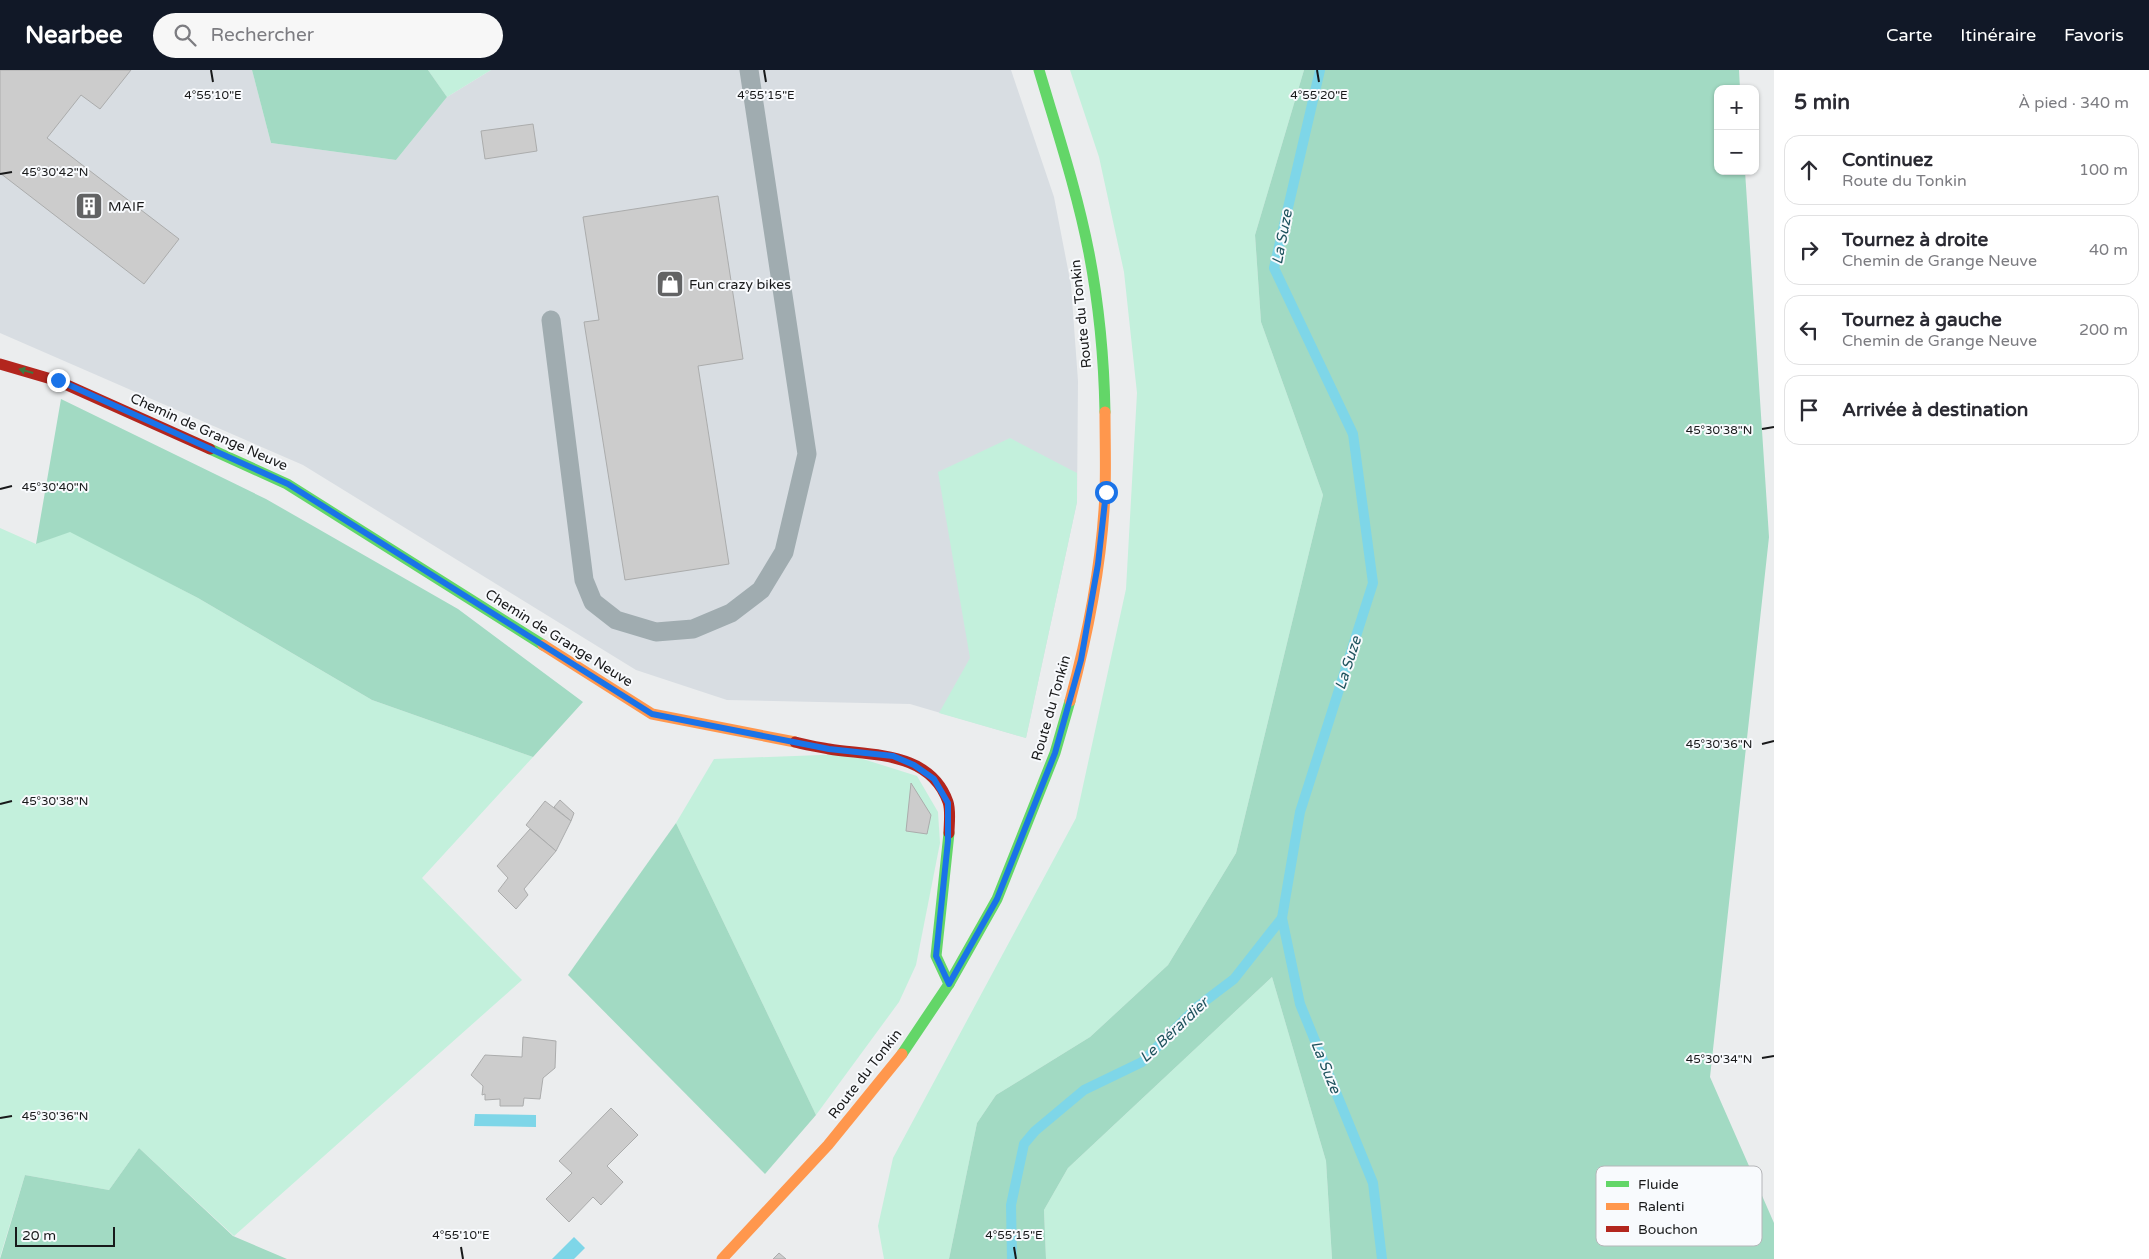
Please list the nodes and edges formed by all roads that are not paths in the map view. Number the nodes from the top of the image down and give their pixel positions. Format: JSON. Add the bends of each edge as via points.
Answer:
{"nodes":[{"id":1,"x":749,"y":70,"type":"edge"},
{"id":2,"x":1040,"y":70,"type":"edge"},
{"id":3,"x":551,"y":320,"type":"dead end"},
{"id":4,"x":0,"y":364,"type":"edge"},
{"id":5,"x":949,"y":984,"type":"junction"},
{"id":6,"x":722,"y":1259,"type":"edge"}],
"edges":[{"from":1,"to":3,"type":"lane","via":[[807,454],[784,552],[762,590],[731,613],[693,629],[656,632],[616,620],[593,602],[584,580]]},
{"from":2,"to":5,"type":"street","name":"Route du Tonkin","via":[[1089,254],[1100,334],[1106,492],[1098,564],[1081,660],[1055,753],[997,899]]},
{"from":5,"to":4,"type":"street","name":"Chemin de Grange Neuve","one_way":true,"via":[[936,956],[948,841],[948,803],[934,779],[914,765],[893,756],[829,749],[652,714],[288,484],[58,380]]},
{"from":5,"to":6,"type":"street","name":"Route du Tonkin","via":[[894,1066],[828,1144]]}]}
